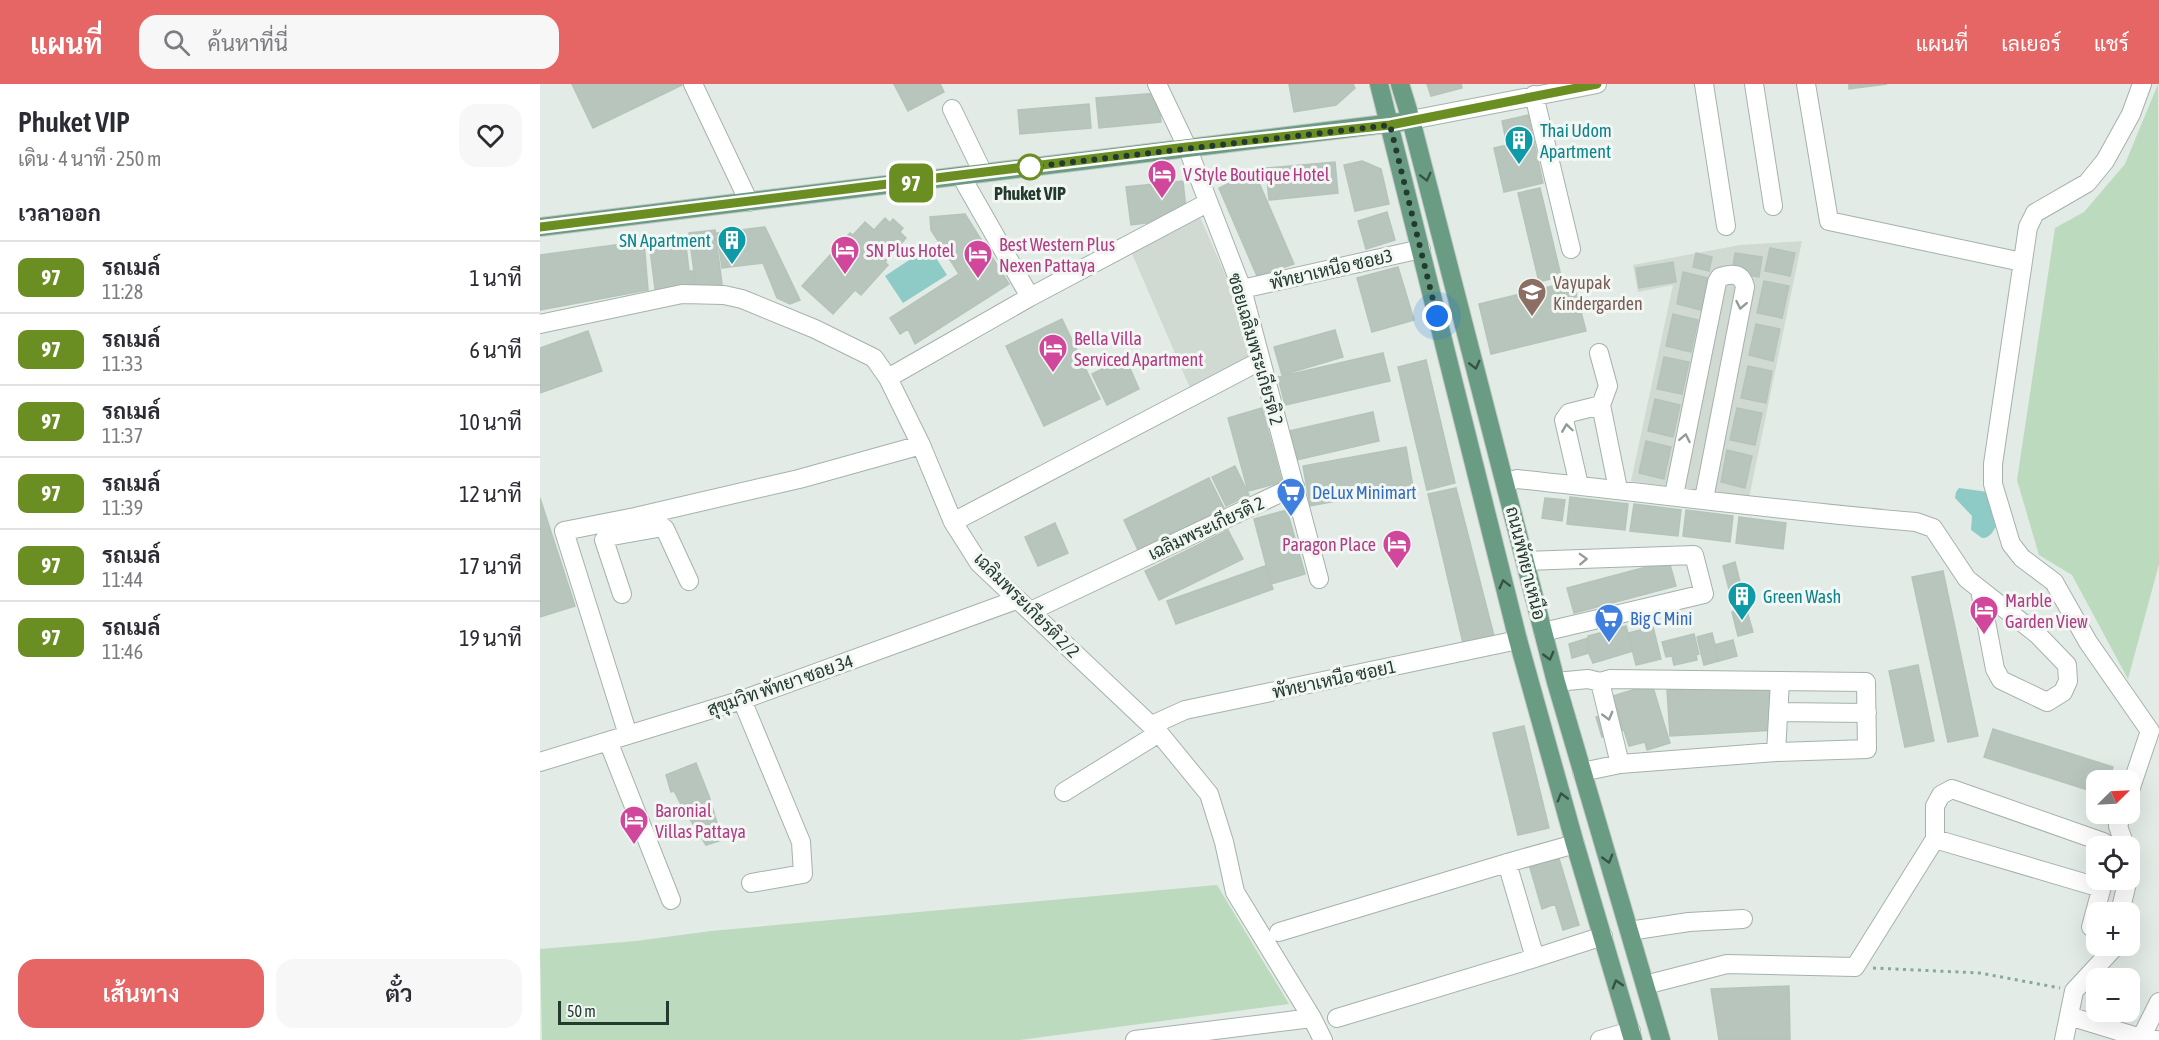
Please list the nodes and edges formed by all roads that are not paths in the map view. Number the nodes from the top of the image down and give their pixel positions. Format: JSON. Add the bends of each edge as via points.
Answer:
{"nodes":[{"id":1,"x":693,"y":84,"type":"edge"},
{"id":2,"x":1156,"y":84,"type":"edge"},
{"id":3,"x":1379,"y":84,"type":"edge"},
{"id":4,"x":1400,"y":84,"type":"edge"},
{"id":5,"x":1597,"y":84,"type":"edge"},
{"id":6,"x":1704,"y":84,"type":"edge"},
{"id":7,"x":1754,"y":84,"type":"edge"},
{"id":8,"x":1806,"y":84,"type":"edge"},
{"id":9,"x":2142,"y":84,"type":"edge"},
{"id":10,"x":1521,"y":93,"type":"edge"},
{"id":11,"x":952,"y":109,"type":"dead end"},
{"id":12,"x":1411,"y":120,"type":"junction"},
{"id":13,"x":1390,"y":125,"type":"junction"},
{"id":14,"x":1187,"y":147,"type":"junction"},
{"id":15,"x":983,"y":173,"type":"junction"},
{"id":16,"x":961,"y":177,"type":"junction"},
{"id":17,"x":749,"y":202,"type":"junction"},
{"id":18,"x":1207,"y":203,"type":"junction"},
{"id":19,"x":1773,"y":206,"type":"dead end"},
{"id":20,"x":1726,"y":226,"type":"dead end"},
{"id":21,"x":540,"y":227,"type":"edge"},
{"id":22,"x":1421,"y":249,"type":"junction"},
{"id":23,"x":1570,"y":249,"type":"dead end"},
{"id":24,"x":2022,"y":262,"type":"junction"},
{"id":25,"x":1242,"y":289,"type":"junction"},
{"id":26,"x":1030,"y":297,"type":"junction"},
{"id":27,"x":540,"y":324,"type":"edge"},
{"id":28,"x":1599,"y":353,"type":"dead end"},
{"id":29,"x":1260,"y":361,"type":"junction"},
{"id":30,"x":888,"y":378,"type":"junction"},
{"id":31,"x":1601,"y":405,"type":"junction"},
{"id":32,"x":921,"y":445,"type":"junction"},
{"id":33,"x":1505,"y":483,"type":"junction"},
{"id":34,"x":1294,"y":486,"type":"junction"},
{"id":35,"x":1579,"y":486,"type":"junction"},
{"id":36,"x":1618,"y":489,"type":"junction"},
{"id":37,"x":1674,"y":495,"type":"junction"},
{"id":38,"x":1704,"y":499,"type":"junction"},
{"id":39,"x":953,"y":522,"type":"junction"},
{"id":40,"x":637,"y":524,"type":"junction"},
{"id":41,"x":1525,"y":561,"type":"junction"},
{"id":42,"x":1319,"y":579,"type":"dead end"},
{"id":43,"x":689,"y":582,"type":"dead end"},
{"id":44,"x":1980,"y":590,"type":"junction"},
{"id":45,"x":622,"y":594,"type":"dead end"},
{"id":46,"x":1016,"y":600,"type":"junction"},
{"id":47,"x":1031,"y":611,"type":"junction"},
{"id":48,"x":1543,"y":632,"type":"junction"},
{"id":49,"x":1518,"y":640,"type":"junction"},
{"id":50,"x":1780,"y":681,"type":"junction"},
{"id":51,"x":1556,"y":682,"type":"junction"},
{"id":52,"x":1599,"y":682,"type":"junction"},
{"id":53,"x":742,"y":700,"type":"junction"},
{"id":54,"x":1778,"y":712,"type":"junction"},
{"id":55,"x":1867,"y":713,"type":"junction"},
{"id":56,"x":1156,"y":729,"type":"junction"},
{"id":57,"x":2154,"y":731,"type":"edge"},
{"id":58,"x":628,"y":735,"type":"junction"},
{"id":59,"x":608,"y":741,"type":"junction"},
{"id":60,"x":1776,"y":752,"type":"junction"},
{"id":61,"x":540,"y":762,"type":"edge"},
{"id":62,"x":1620,"y":764,"type":"junction"},
{"id":63,"x":2138,"y":770,"type":"edge"},
{"id":64,"x":1582,"y":772,"type":"junction"},
{"id":65,"x":1064,"y":792,"type":"dead end"},
{"id":66,"x":2086,"y":836,"type":"edge"},
{"id":67,"x":1935,"y":839,"type":"junction"},
{"id":68,"x":1575,"y":844,"type":"junction"},
{"id":69,"x":1506,"y":863,"type":"junction"},
{"id":70,"x":2086,"y":879,"type":"edge"},
{"id":71,"x":751,"y":883,"type":"dead end"},
{"id":72,"x":671,"y":900,"type":"dead end"},
{"id":73,"x":1743,"y":919,"type":"dead end"},
{"id":74,"x":1629,"y":931,"type":"junction"},
{"id":75,"x":1279,"y":932,"type":"dead end"},
{"id":76,"x":1602,"y":936,"type":"junction"},
{"id":77,"x":2106,"y":956,"type":"edge"},
{"id":78,"x":1535,"y":958,"type":"junction"},
{"id":79,"x":1645,"y":985,"type":"junction"},
{"id":80,"x":2159,"y":1002,"type":"edge"},
{"id":81,"x":2069,"y":1016,"type":"junction"},
{"id":82,"x":1312,"y":1018,"type":"junction"},
{"id":83,"x":1337,"y":1018,"type":"dead end"},
{"id":84,"x":1632,"y":1035,"type":"edge"},
{"id":85,"x":2149,"y":1039,"type":"edge"},
{"id":86,"x":1135,"y":1040,"type":"edge"},
{"id":87,"x":1323,"y":1040,"type":"edge"},
{"id":88,"x":1600,"y":1040,"type":"edge"},
{"id":89,"x":1661,"y":1040,"type":"edge"},
{"id":90,"x":2064,"y":1040,"type":"edge"}],
"edges":[{"from":1,"to":17,"type":"street"},
{"from":2,"to":14,"type":"street","name":"ซอยเฉลิมพระเกียรติ 2"},
{"from":3,"to":13,"type":"main road","name":"ถนนพัทยาเหนือ"},
{"from":4,"to":12,"type":"main road","name":"ถนนพัทยาเหนือ"},
{"from":5,"to":10,"type":"street"},
{"from":6,"to":20,"type":"street"},
{"from":7,"to":19,"type":"street"},
{"from":8,"to":24,"type":"street","via":[[1829,221]]},
{"from":9,"to":24,"type":"street","via":[[2131,114],[2087,183],[2035,213],[2028,227]]},
{"from":10,"to":12,"type":"street"},
{"from":10,"to":23,"type":"street"},
{"from":11,"to":15,"type":"street"},
{"from":12,"to":13,"type":"main road"},
{"from":12,"to":33,"type":"main road","name":"ถนนพัทยาเหนือ","one_way":true},
{"from":13,"to":14,"type":"main road"},
{"from":13,"to":22,"type":"main road","name":"ถนนพัทยาเหนือ"},
{"from":14,"to":15,"type":"main road"},
{"from":14,"to":18,"type":"street","name":"ซอยเฉลิมพระเกียรติ 2"},
{"from":15,"to":16,"type":"main road"},
{"from":16,"to":17,"type":"main road"},
{"from":16,"to":26,"type":"street"},
{"from":17,"to":21,"type":"main road"},
{"from":18,"to":25,"type":"street","name":"ซอยเฉลิมพระเกียรติ 2"},
{"from":18,"to":26,"type":"street"},
{"from":22,"to":25,"type":"street","name":"พัทยาเหนือ ซอย3"},
{"from":49,"to":22,"type":"main road","name":"ถนนพัทยาเหนือ","one_way":true},
{"from":24,"to":57,"type":"street","via":[[1993,484],[2011,544],[2022,558],[2054,582],[2088,642]]},
{"from":25,"to":29,"type":"street","name":"ซอยเฉลิมพระเกียรติ 2"},
{"from":26,"to":30,"type":"street"},
{"from":27,"to":30,"type":"street","name":"เฉลิมพระเกียรติ 2/2","via":[[682,294],[724,294],[815,329],[874,358]]},
{"from":28,"to":31,"type":"street","via":[[1608,386]]},
{"from":29,"to":34,"type":"street","name":"ซอยเฉลิมพระเกียรติ 2"},
{"from":29,"to":39,"type":"street"},
{"from":30,"to":32,"type":"street","name":"เฉลิมพระเกียรติ 2/2"},
{"from":35,"to":31,"type":"street","one_way":true,"via":[[1564,420],[1569,413]]},
{"from":31,"to":36,"type":"street"},
{"from":32,"to":39,"type":"street","name":"เฉลิมพระเกียรติ 2/2"},
{"from":32,"to":40,"type":"street"},
{"from":33,"to":35,"type":"street","via":[[1517,479]]},
{"from":33,"to":41,"type":"main road","name":"ถนนพัทยาเหนือ"},
{"from":34,"to":42,"type":"street"},
{"from":34,"to":47,"type":"street","name":"เฉลิมพระเกียรติ 2"},
{"from":35,"to":36,"type":"street"},
{"from":36,"to":37,"type":"street"},
{"from":37,"to":38,"type":"street"},
{"from":37,"to":38,"type":"street","one_way":true,"via":[[1714,291],[1720,277],[1728,274],[1739,276],[1745,287]]},
{"from":38,"to":44,"type":"street","via":[[1916,522],[1933,528],[1966,579]]},
{"from":39,"to":46,"type":"street","name":"เฉลิมพระเกียรติ 2/2","via":[[979,563]]},
{"from":40,"to":43,"type":"street","via":[[666,529]]},
{"from":40,"to":45,"type":"street","via":[[604,540]]},
{"from":40,"to":58,"type":"street","via":[[564,531]]},
{"from":41,"to":48,"type":"main road","name":"ถนนพัทยาเหนือ"},
{"from":41,"to":48,"type":"street","one_way":true,"via":[[1694,555],[1697,564],[1704,594]]},
{"from":44,"to":44,"type":"street","via":[[2038,635],[2067,665],[2068,681],[2063,692],[2047,702],[2001,680],[1995,669]]},
{"from":46,"to":47,"type":"street","name":"เฉลิมพระเกียรติ 2/2"},
{"from":46,"to":53,"type":"street","name":"สุขุมวิท พัทยา ซอย 34"},
{"from":47,"to":56,"type":"street","name":"เฉลิมพระเกียรติ 2/2"},
{"from":48,"to":51,"type":"main road","name":"ถนนพัทยาเหนือ","one_way":true},
{"from":49,"to":56,"type":"street","name":"พัทยาเหนือ ซอย1","via":[[1185,710]]},
{"from":68,"to":49,"type":"main road","name":"ถนนพัทยาเหนือ","one_way":true},
{"from":50,"to":52,"type":"street"},
{"from":50,"to":54,"type":"street"},
{"from":50,"to":55,"type":"street","via":[[1866,682]]},
{"from":51,"to":52,"type":"street"},
{"from":51,"to":64,"type":"main road","name":"ถนนพัทยาเหนือ"},
{"from":52,"to":62,"type":"street","one_way":true},
{"from":53,"to":58,"type":"street","name":"สุขุมวิท พัทยา ซอย 34"},
{"from":53,"to":71,"type":"street","via":[[801,842],[803,874]]},
{"from":54,"to":55,"type":"street"},
{"from":54,"to":60,"type":"street"},
{"from":55,"to":60,"type":"street","via":[[1867,749]]},
{"from":56,"to":65,"type":"street","name":"พัทยาเหนือ ซอย1"},
{"from":56,"to":82,"type":"street","name":"เฉลิมพระเกียรติ 2/2","via":[[1209,794],[1235,892]]},
{"from":57,"to":63,"type":"street"},
{"from":58,"to":59,"type":"street","name":"สุขุมวิท พัทยา ซอย 34"},
{"from":59,"to":61,"type":"street","name":"สุขุมวิท พัทยา ซอย 34"},
{"from":59,"to":72,"type":"street"},
{"from":60,"to":62,"type":"street"},
{"from":62,"to":64,"type":"street"},
{"from":64,"to":74,"type":"main road","name":"ถนนพัทยาเหนือ","one_way":true},
{"from":66,"to":67,"type":"street","via":[[1952,789],[1941,795],[1935,806]]},
{"from":67,"to":70,"type":"street"},
{"from":67,"to":79,"type":"street","via":[[1855,967],[1727,964]]},
{"from":68,"to":69,"type":"street"},
{"from":68,"to":76,"type":"main road","name":"ถนนพัทยาเหนือ"},
{"from":69,"to":75,"type":"street"},
{"from":69,"to":78,"type":"street"},
{"from":73,"to":74,"type":"street"},
{"from":74,"to":79,"type":"main road","name":"ถนนพัทยาเหนือ"},
{"from":76,"to":78,"type":"street"},
{"from":84,"to":76,"type":"main road","name":"ถนนพัทยาเหนือ","one_way":true},
{"from":77,"to":81,"type":"street","via":[[2074,991]]},
{"from":78,"to":83,"type":"street"},
{"from":79,"to":89,"type":"main road","name":"ถนนพัทยาเหนือ"},
{"from":80,"to":85,"type":"street"},
{"from":81,"to":85,"type":"street"},
{"from":81,"to":90,"type":"street"},
{"from":82,"to":86,"type":"street"},
{"from":82,"to":87,"type":"street","name":"เฉลิมพระเกียรติ 2/2"},
{"from":84,"to":88,"type":"street"}]}
